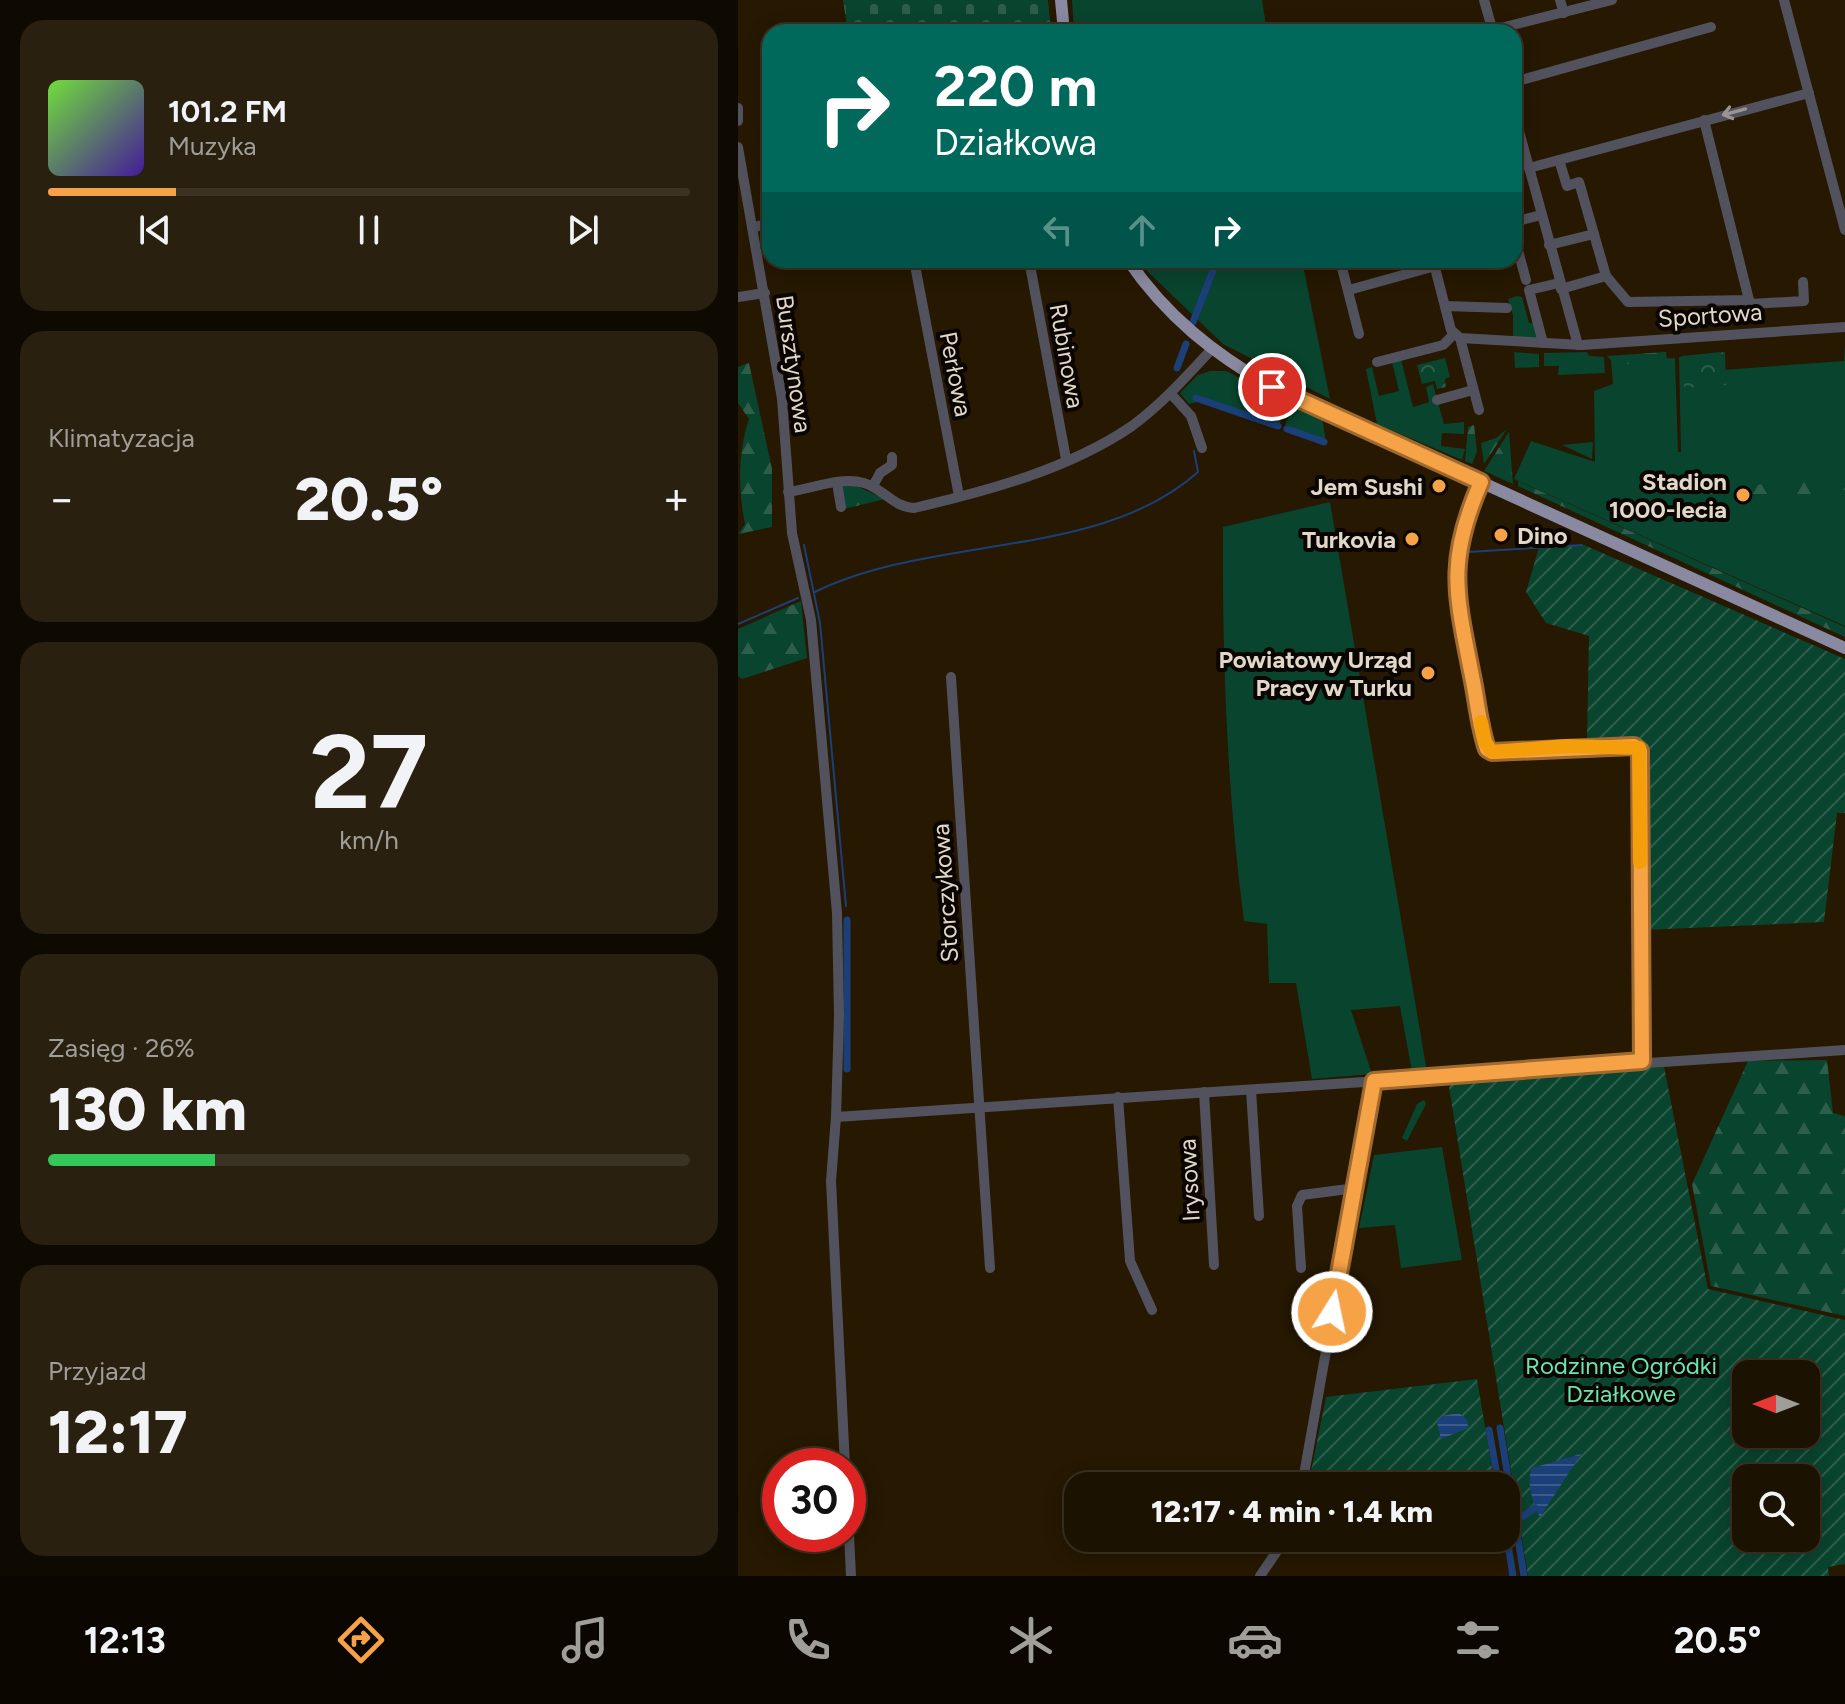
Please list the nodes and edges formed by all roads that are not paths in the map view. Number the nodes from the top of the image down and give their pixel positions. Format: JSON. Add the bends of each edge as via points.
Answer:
{"nodes":[{"id":1,"x":1061,"y":0,"type":"edge"},
{"id":2,"x":1484,"y":0,"type":"edge"},
{"id":3,"x":1560,"y":0,"type":"edge"},
{"id":4,"x":1612,"y":0,"type":"edge"},
{"id":5,"x":1784,"y":0,"type":"edge"},
{"id":6,"x":1564,"y":13,"type":"junction"},
{"id":7,"x":1063,"y":24,"type":"edge"},
{"id":8,"x":1488,"y":24,"type":"edge"},
{"id":9,"x":1521,"y":24,"type":"edge"},
{"id":10,"x":1711,"y":27,"type":"dead end"},
{"id":11,"x":1522,"y":80,"type":"edge"},
{"id":12,"x":1809,"y":93,"type":"junction"},
{"id":13,"x":738,"y":108,"type":"edge"},
{"id":14,"x":1704,"y":120,"type":"junction"},
{"id":15,"x":738,"y":121,"type":"edge"},
{"id":16,"x":738,"y":147,"type":"edge"},
{"id":17,"x":1522,"y":157,"type":"edge"},
{"id":18,"x":1559,"y":160,"type":"junction"},
{"id":19,"x":1529,"y":168,"type":"junction"},
{"id":20,"x":1839,"y":186,"type":"edge"},
{"id":21,"x":1541,"y":215,"type":"junction"},
{"id":22,"x":1522,"y":220,"type":"edge"},
{"id":23,"x":762,"y":225,"type":"edge"},
{"id":24,"x":754,"y":227,"type":"junction"},
{"id":25,"x":1845,"y":230,"type":"edge"},
{"id":26,"x":1594,"y":234,"type":"junction"},
{"id":27,"x":1549,"y":245,"type":"junction"},
{"id":28,"x":1522,"y":265,"type":"edge"},
{"id":29,"x":916,"y":268,"type":"edge"},
{"id":30,"x":1030,"y":268,"type":"edge"},
{"id":31,"x":1134,"y":268,"type":"edge"},
{"id":32,"x":1342,"y":268,"type":"edge"},
{"id":33,"x":1421,"y":268,"type":"edge"},
{"id":34,"x":1435,"y":268,"type":"edge"},
{"id":35,"x":1606,"y":276,"type":"junction"},
{"id":36,"x":1526,"y":280,"type":"dead end"},
{"id":37,"x":1803,"y":282,"type":"dead end"},
{"id":38,"x":1560,"y":286,"type":"junction"},
{"id":39,"x":1349,"y":290,"type":"junction"},
{"id":40,"x":765,"y":293,"type":"junction"},
{"id":41,"x":738,"y":297,"type":"edge"},
{"id":42,"x":1749,"y":297,"type":"junction"},
{"id":43,"x":1445,"y":306,"type":"junction"},
{"id":44,"x":1507,"y":308,"type":"dead end"},
{"id":45,"x":1845,"y":327,"type":"edge"},
{"id":46,"x":1359,"y":334,"type":"dead end"},
{"id":47,"x":1457,"y":336,"type":"junction"},
{"id":48,"x":1543,"y":343,"type":"junction"},
{"id":49,"x":1578,"y":345,"type":"junction"},
{"id":50,"x":1211,"y":350,"type":"junction"},
{"id":51,"x":1377,"y":362,"type":"dead end"},
{"id":52,"x":1473,"y":390,"type":"junction"},
{"id":53,"x":1171,"y":394,"type":"junction"},
{"id":54,"x":1437,"y":400,"type":"dead end"},
{"id":55,"x":1479,"y":410,"type":"dead end"},
{"id":56,"x":1202,"y":448,"type":"dead end"},
{"id":57,"x":892,"y":457,"type":"dead end"},
{"id":58,"x":1066,"y":459,"type":"junction"},
{"id":59,"x":1481,"y":482,"type":"junction"},
{"id":60,"x":837,"y":483,"type":"junction"},
{"id":61,"x":873,"y":486,"type":"junction"},
{"id":62,"x":788,"y":492,"type":"junction"},
{"id":63,"x":959,"y":496,"type":"junction"},
{"id":64,"x":841,"y":507,"type":"dead end"},
{"id":65,"x":1845,"y":648,"type":"edge"},
{"id":66,"x":951,"y":677,"type":"dead end"},
{"id":67,"x":1845,"y":1050,"type":"edge"},
{"id":68,"x":1642,"y":1061,"type":"junction"},
{"id":69,"x":1378,"y":1080,"type":"junction"},
{"id":70,"x":1251,"y":1090,"type":"junction"},
{"id":71,"x":1204,"y":1092,"type":"junction"},
{"id":72,"x":1118,"y":1097,"type":"junction"},
{"id":73,"x":979,"y":1106,"type":"junction"},
{"id":74,"x":836,"y":1117,"type":"junction"},
{"id":75,"x":1356,"y":1188,"type":"junction"},
{"id":76,"x":1259,"y":1216,"type":"dead end"},
{"id":77,"x":1214,"y":1265,"type":"dead end"},
{"id":78,"x":990,"y":1268,"type":"dead end"},
{"id":79,"x":1301,"y":1268,"type":"dead end"},
{"id":80,"x":1152,"y":1310,"type":"dead end"},
{"id":81,"x":844,"y":1448,"type":"edge"},
{"id":82,"x":1305,"y":1472,"type":"edge"},
{"id":83,"x":850,"y":1552,"type":"edge"},
{"id":84,"x":1276,"y":1552,"type":"edge"},
{"id":85,"x":851,"y":1576,"type":"edge"},
{"id":86,"x":1260,"y":1576,"type":"edge"}],
"edges":[{"from":1,"to":7,"type":"main road"},
{"from":2,"to":8,"type":"street"},
{"from":3,"to":6,"type":"street"},
{"from":4,"to":6,"type":"street"},
{"from":5,"to":12,"type":"street"},
{"from":6,"to":9,"type":"street"},
{"from":10,"to":11,"type":"street"},
{"from":12,"to":14,"type":"street","one_way":true},
{"from":12,"to":20,"type":"street"},
{"from":13,"to":15,"type":"street"},
{"from":14,"to":18,"type":"street"},
{"from":14,"to":42,"type":"street"},
{"from":16,"to":24,"type":"street","name":"Bursztynowa"},
{"from":17,"to":19,"type":"street"},
{"from":18,"to":19,"type":"street"},
{"from":18,"to":26,"type":"street","via":[[1567,186],[1579,182]]},
{"from":19,"to":21,"type":"street"},
{"from":20,"to":25,"type":"street"},
{"from":21,"to":22,"type":"street"},
{"from":21,"to":27,"type":"street"},
{"from":23,"to":24,"type":"street"},
{"from":24,"to":40,"type":"street","name":"Bursztynowa"},
{"from":26,"to":27,"type":"street"},
{"from":26,"to":35,"type":"street"},
{"from":27,"to":38,"type":"street"},
{"from":28,"to":36,"type":"street"},
{"from":29,"to":63,"type":"street","name":"Perłowa"},
{"from":30,"to":58,"type":"street","name":"Rubinowa"},
{"from":31,"to":50,"type":"main road","via":[[1159,301]]},
{"from":32,"to":39,"type":"street"},
{"from":33,"to":39,"type":"street"},
{"from":34,"to":43,"type":"street"},
{"from":35,"to":38,"type":"street"},
{"from":35,"to":42,"type":"street","via":[[1628,302]]},
{"from":37,"to":42,"type":"street","via":[[1804,301],[1750,304]]},
{"from":38,"to":48,"type":"street","via":[[1529,290]]},
{"from":38,"to":49,"type":"street"},
{"from":39,"to":46,"type":"street"},
{"from":40,"to":41,"type":"street"},
{"from":40,"to":62,"type":"street","name":"Bursztynowa","via":[[782,399]]},
{"from":43,"to":44,"type":"street"},
{"from":43,"to":47,"type":"street"},
{"from":45,"to":49,"type":"street","name":"Sportowa"},
{"from":47,"to":48,"type":"street","name":"Sportowa"},
{"from":47,"to":51,"type":"street","via":[[1443,345]]},
{"from":47,"to":52,"type":"street"},
{"from":48,"to":49,"type":"street","name":"Sportowa"},
{"from":50,"to":53,"type":"street"},
{"from":50,"to":59,"type":"main road","via":[[1293,397]]},
{"from":52,"to":54,"type":"street"},
{"from":52,"to":55,"type":"street"},
{"from":53,"to":56,"type":"street","via":[[1191,416]]},
{"from":53,"to":58,"type":"street","via":[[1124,430]]},
{"from":57,"to":61,"type":"street","via":[[892,465]]},
{"from":58,"to":63,"type":"street"},
{"from":59,"to":65,"type":"main road"},
{"from":59,"to":68,"type":"street","via":[[1456,561],[1459,614],[1487,749],[1634,746],[1640,751]]},
{"from":60,"to":61,"type":"street"},
{"from":60,"to":62,"type":"street"},
{"from":60,"to":64,"type":"street"},
{"from":61,"to":63,"type":"street","via":[[905,507]]},
{"from":62,"to":74,"type":"street","name":"Bursztynowa","via":[[811,620],[837,913]]},
{"from":66,"to":73,"type":"street","name":"Storczykowa"},
{"from":67,"to":68,"type":"street"},
{"from":68,"to":69,"type":"street"},
{"from":69,"to":70,"type":"street"},
{"from":69,"to":75,"type":"street"},
{"from":70,"to":71,"type":"street"},
{"from":70,"to":76,"type":"street"},
{"from":71,"to":72,"type":"street"},
{"from":71,"to":77,"type":"street","name":"Irysowa"},
{"from":72,"to":73,"type":"street"},
{"from":72,"to":80,"type":"street","via":[[1130,1261]]},
{"from":73,"to":74,"type":"street"},
{"from":73,"to":78,"type":"street","name":"Storczykowa"},
{"from":74,"to":81,"type":"street","name":"Bursztynowa","via":[[831,1181]]},
{"from":75,"to":79,"type":"street","via":[[1302,1195],[1297,1206]]},
{"from":75,"to":82,"type":"street"},
{"from":83,"to":85,"type":"street"},
{"from":84,"to":86,"type":"street"}]}
